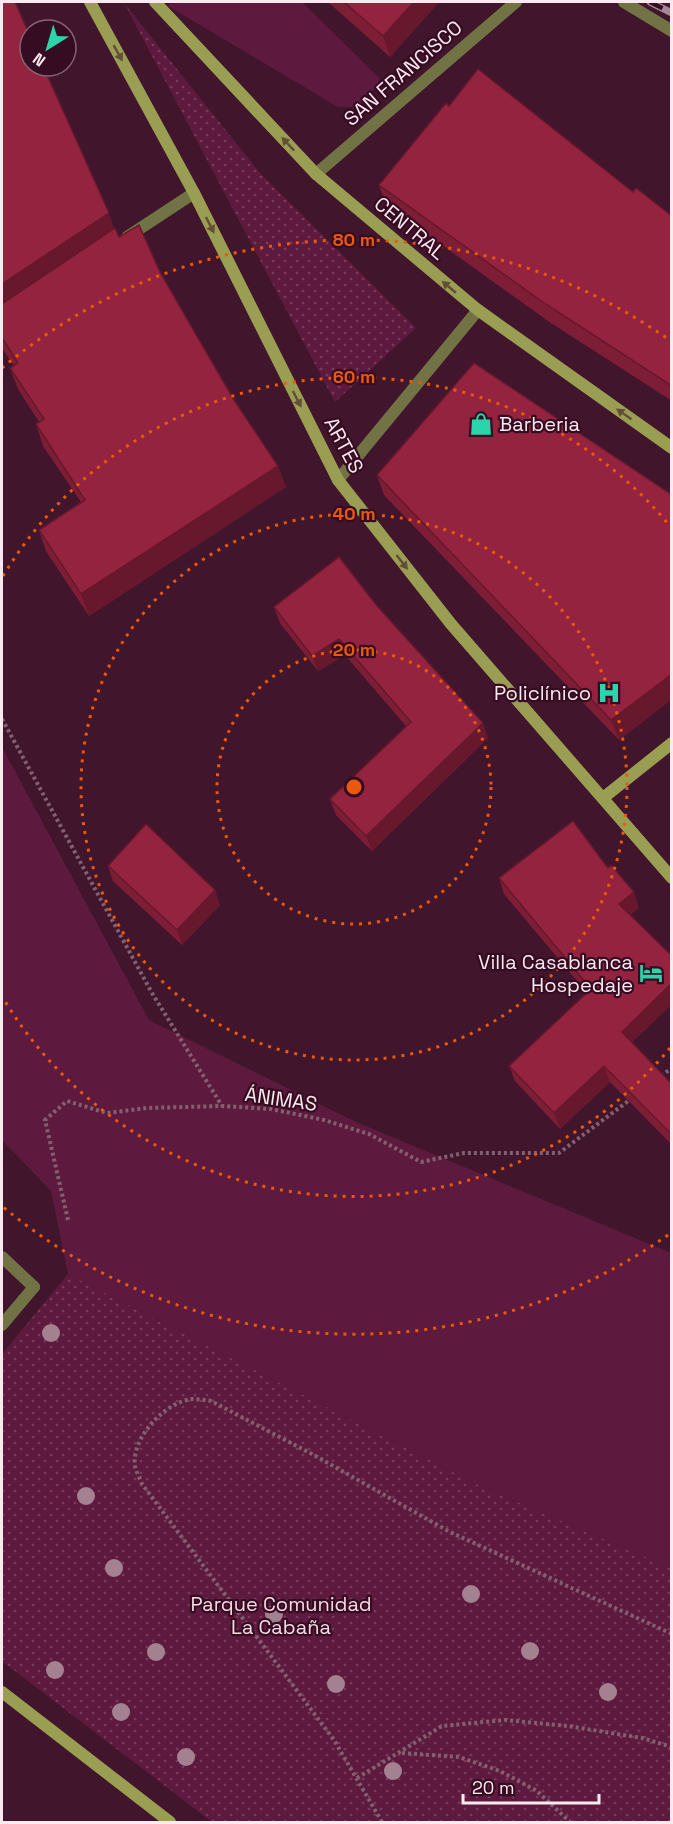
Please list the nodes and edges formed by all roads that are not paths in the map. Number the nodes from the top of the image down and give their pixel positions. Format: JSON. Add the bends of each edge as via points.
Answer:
{"nodes":[{"id":1,"x":90,"y":2,"type":"edge"},
{"id":2,"x":155,"y":2,"type":"edge"},
{"id":3,"x":516,"y":2,"type":"edge"},
{"id":4,"x":624,"y":2,"type":"edge"},
{"id":5,"x":672,"y":31,"type":"edge"},
{"id":6,"x":316,"y":174,"type":"junction"},
{"id":7,"x":194,"y":193,"type":"junction"},
{"id":8,"x":117,"y":244,"type":"edge"},
{"id":9,"x":478,"y":310,"type":"junction"},
{"id":10,"x":672,"y":448,"type":"edge"},
{"id":11,"x":338,"y":480,"type":"junction"},
{"id":12,"x":672,"y":743,"type":"edge"},
{"id":13,"x":603,"y":798,"type":"junction"},
{"id":14,"x":672,"y":878,"type":"edge"},
{"id":15,"x":2,"y":1257,"type":"edge"},
{"id":16,"x":2,"y":1325,"type":"edge"},
{"id":17,"x":2,"y":1692,"type":"edge"},
{"id":18,"x":170,"y":1822,"type":"edge"}],
"edges":[{"from":1,"to":7,"type":"main road","name":"ARTES","one_way":true},
{"from":6,"to":2,"type":"main road","name":"CENTRAL","one_way":true},
{"from":3,"to":6,"type":"street","name":"SAN FRANCISCO"},
{"from":4,"to":5,"type":"street"},
{"from":9,"to":6,"type":"main road","name":"CENTRAL","one_way":true},
{"from":7,"to":8,"type":"street"},
{"from":7,"to":11,"type":"main road","name":"ARTES","one_way":true},
{"from":10,"to":9,"type":"main road","name":"CENTRAL","one_way":true},
{"from":9,"to":11,"type":"street"},
{"from":11,"to":13,"type":"main road","name":"ARTES","one_way":true,"via":[[451,624]]},
{"from":12,"to":13,"type":"main road"},
{"from":13,"to":14,"type":"main road","name":"ARTES"},
{"from":15,"to":16,"type":"street","via":[[34,1287]]},
{"from":17,"to":18,"type":"main road"}]}
